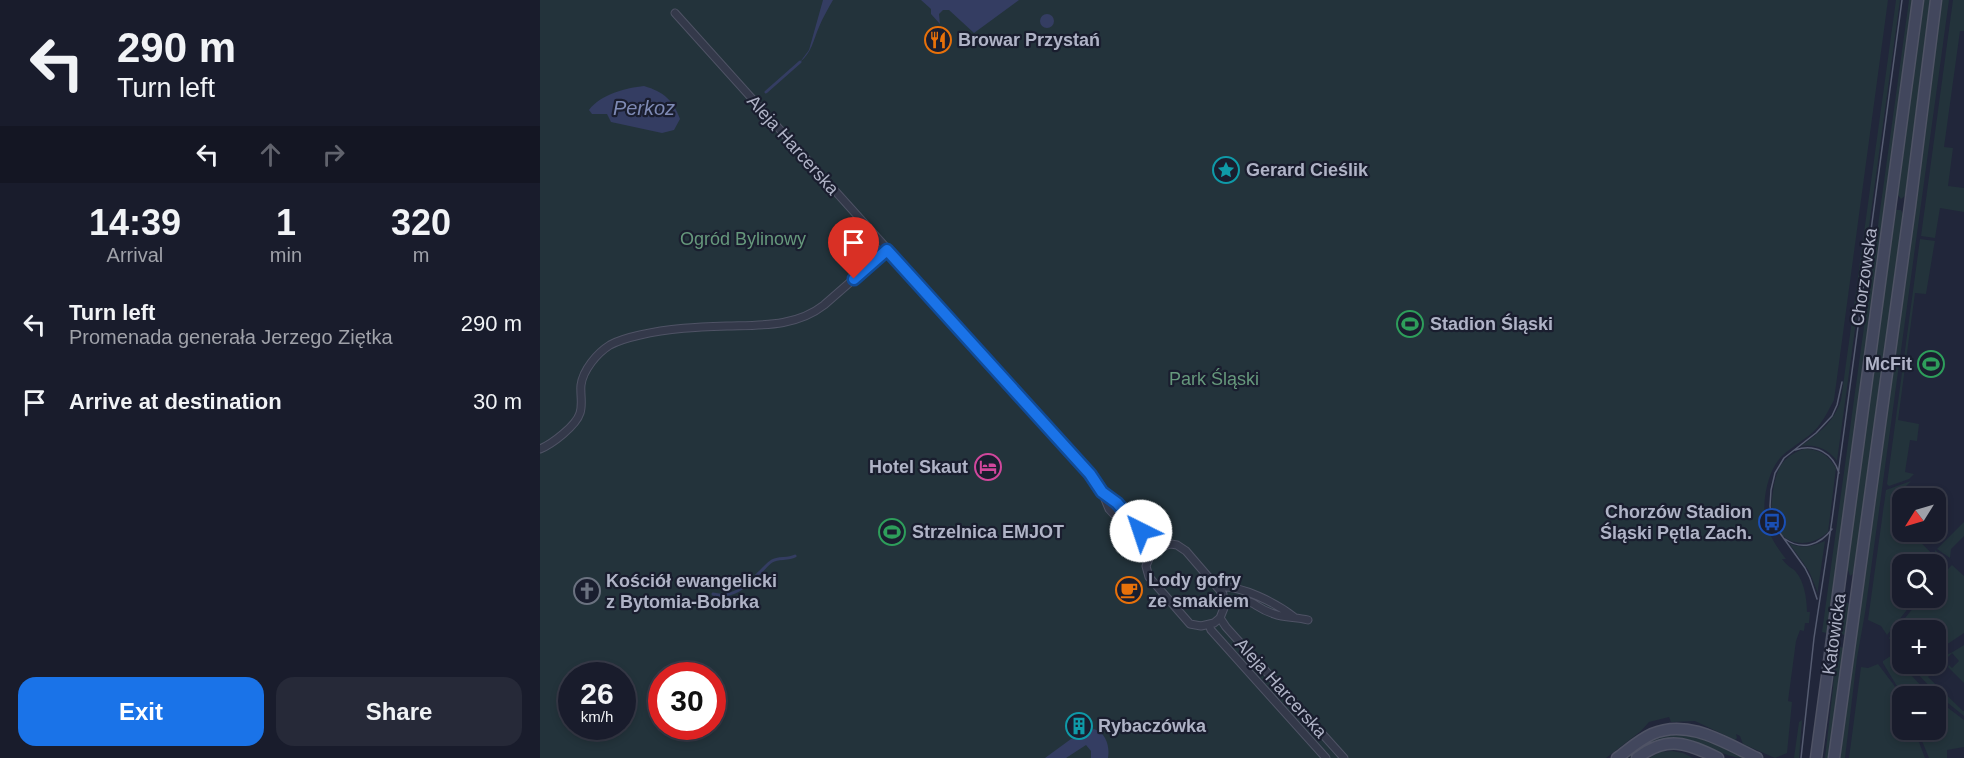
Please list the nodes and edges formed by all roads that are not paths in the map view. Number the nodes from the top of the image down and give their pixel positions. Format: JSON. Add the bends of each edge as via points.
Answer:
{"nodes":[{"id":1,"x":1918,"y":0,"type":"edge"},
{"id":2,"x":1936,"y":0,"type":"edge"},
{"id":3,"x":675,"y":13,"type":"dead end"},
{"id":4,"x":1891,"y":203,"type":"junction"},
{"id":5,"x":1910,"y":206,"type":"junction"},
{"id":6,"x":887,"y":250,"type":"junction"},
{"id":7,"x":540,"y":450,"type":"edge"},
{"id":8,"x":1867,"y":514,"type":"joint"},
{"id":9,"x":1154,"y":551,"type":"junction"},
{"id":10,"x":1218,"y":587,"type":"junction"},
{"id":11,"x":1839,"y":587,"type":"junction"},
{"id":12,"x":1857,"y":589,"type":"junction"},
{"id":13,"x":1225,"y":604,"type":"junction"},
{"id":14,"x":1294,"y":617,"type":"junction"},
{"id":15,"x":1220,"y":618,"type":"junction"},
{"id":16,"x":1308,"y":620,"type":"dead end"},
{"id":17,"x":1209,"y":625,"type":"junction"},
{"id":18,"x":1828,"y":666,"type":"joint"},
{"id":19,"x":1288,"y":697,"type":"junction"},
{"id":20,"x":1279,"y":705,"type":"junction"},
{"id":21,"x":1819,"y":737,"type":"junction"},
{"id":22,"x":1326,"y":758,"type":"edge"},
{"id":23,"x":1344,"y":758,"type":"edge"},
{"id":24,"x":1617,"y":758,"type":"edge"},
{"id":25,"x":1637,"y":758,"type":"edge"},
{"id":26,"x":1718,"y":758,"type":"edge"},
{"id":27,"x":1757,"y":758,"type":"edge"},
{"id":28,"x":1808,"y":758,"type":"edge"},
{"id":29,"x":1816,"y":758,"type":"edge"},
{"id":30,"x":1834,"y":758,"type":"edge"}],
"edges":[{"from":1,"to":4,"type":"main road","name":"Chorzowska"},
{"from":2,"to":5,"type":"main road","name":"Chorzowska"},
{"from":3,"to":6,"type":"street","name":"Aleja Harcerska"},
{"from":4,"to":5,"type":"main road"},
{"from":4,"to":11,"type":"main road","name":"Chorzowska"},
{"from":5,"to":8,"type":"main road","name":"Chorzowska"},
{"from":6,"to":7,"type":"street","via":[[825,305],[792,322],[654,332],[610,345],[583,377],[577,418],[560,437]]},
{"from":6,"to":9,"type":"street","name":"Aleja Harcerska","via":[[1102,492],[1117,503]]},
{"from":8,"to":12,"type":"main road","name":"Katowicka"},
{"from":9,"to":10,"type":"street","via":[[1171,544],[1181,547]]},
{"from":9,"to":17,"type":"street","via":[[1146,566],[1150,579],[1190,624]]},
{"from":10,"to":13,"type":"street"},
{"from":10,"to":14,"type":"street","via":[[1252,593]]},
{"from":11,"to":12,"type":"main road"},
{"from":11,"to":18,"type":"main road","name":"Chorzowska"},
{"from":12,"to":30,"type":"main road","name":"Katowicka"},
{"from":13,"to":14,"type":"street","via":[[1246,600],[1273,614]]},
{"from":13,"to":15,"type":"street"},
{"from":14,"to":16,"type":"street"},
{"from":15,"to":17,"type":"street"},
{"from":15,"to":19,"type":"street","name":"Aleja Harcerska"},
{"from":17,"to":20,"type":"street","name":"Aleja Harcerska"},
{"from":18,"to":21,"type":"main road","name":"Katowicka"},
{"from":19,"to":20,"type":"street"},
{"from":19,"to":23,"type":"street","name":"Aleja Harcerska"},
{"from":20,"to":22,"type":"street","name":"Aleja Harcerska"},
{"from":21,"to":28,"type":"main road"},
{"from":21,"to":29,"type":"main road","name":"Katowicka"},
{"from":24,"to":27,"type":"main road","via":[[1652,734],[1677,729],[1702,733]]},
{"from":25,"to":26,"type":"main road","via":[[1652,748],[1674,743]]}]}
